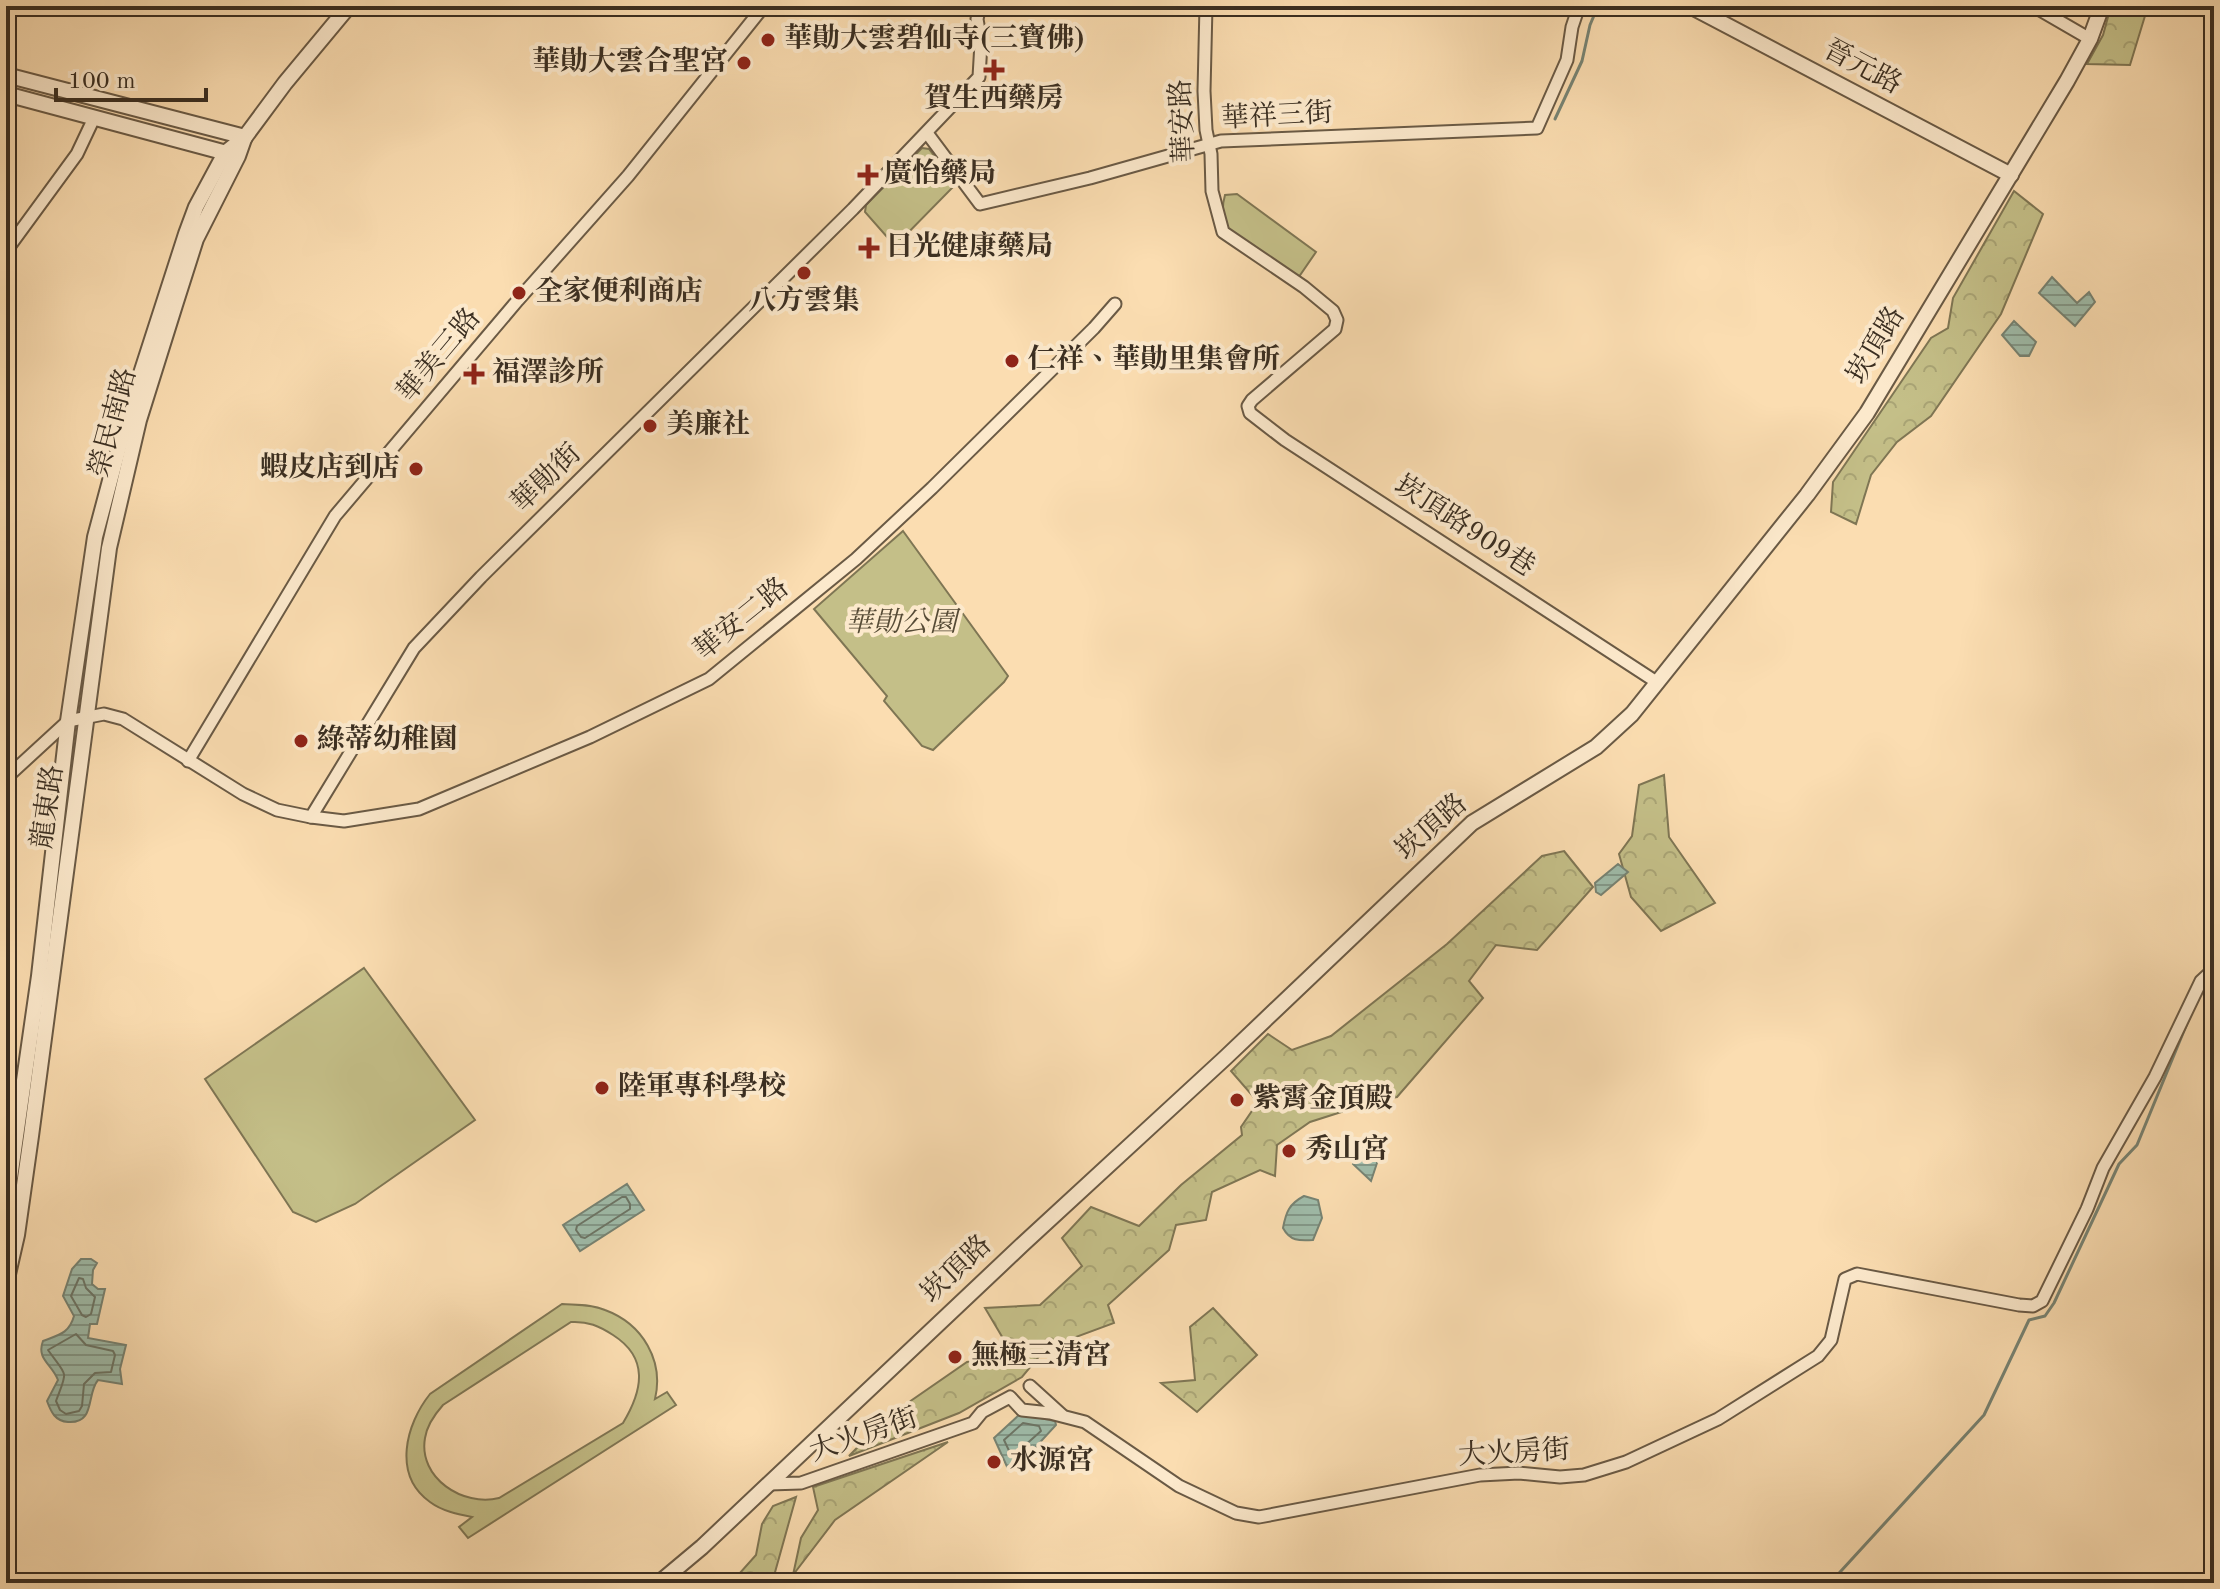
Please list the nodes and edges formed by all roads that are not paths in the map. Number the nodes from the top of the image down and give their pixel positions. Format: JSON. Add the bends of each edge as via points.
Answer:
{"nodes":[{"id":1,"x":349,"y":6,"type":"edge"},
{"id":2,"x":764,"y":6,"type":"edge"},
{"id":3,"x":980,"y":6,"type":"edge"},
{"id":4,"x":1206,"y":6,"type":"edge"},
{"id":5,"x":1579,"y":6,"type":"edge"},
{"id":6,"x":1690,"y":6,"type":"edge"},
{"id":7,"x":2033,"y":6,"type":"edge"},
{"id":8,"x":2102,"y":6,"type":"edge"},
{"id":9,"x":2090,"y":39,"type":"junction"},
{"id":10,"x":6,"y":75,"type":"edge"},
{"id":11,"x":6,"y":94,"type":"edge"},
{"id":12,"x":94,"y":118,"type":"junction"},
{"id":13,"x":927,"y":133,"type":"junction"},
{"id":14,"x":245,"y":137,"type":"junction"},
{"id":15,"x":1209,"y":145,"type":"junction"},
{"id":16,"x":231,"y":155,"type":"junction"},
{"id":17,"x":2011,"y":175,"type":"junction"},
{"id":18,"x":6,"y":251,"type":"edge"},
{"id":19,"x":1115,"y":304,"type":"dead end"},
{"id":20,"x":1248,"y":406,"type":"joint"},
{"id":21,"x":133,"y":418,"type":"junction"},
{"id":22,"x":1658,"y":683,"type":"junction"},
{"id":23,"x":88,"y":717,"type":"junction"},
{"id":24,"x":68,"y":721,"type":"junction"},
{"id":25,"x":188,"y":761,"type":"junction"},
{"id":26,"x":6,"y":778,"type":"edge"},
{"id":27,"x":311,"y":817,"type":"junction"},
{"id":28,"x":2214,"y":969,"type":"edge"},
{"id":29,"x":6,"y":1206,"type":"edge"},
{"id":30,"x":7,"y":1275,"type":"edge"},
{"id":31,"x":1030,"y":1386,"type":"dead end"},
{"id":32,"x":1064,"y":1416,"type":"junction"},
{"id":33,"x":769,"y":1484,"type":"junction"},
{"id":34,"x":659,"y":1583,"type":"edge"}],
"edges":[{"from":1,"to":14,"type":"street","name":"榮民南路"},
{"from":2,"to":25,"type":"street","name":"華美三路","via":[[628,176],[335,516]]},
{"from":3,"to":13,"type":"street","name":"華勛街","via":[[979,77]]},
{"from":4,"to":15,"type":"street","name":"華安路"},
{"from":5,"to":15,"type":"street","name":"華祥三街","via":[[1567,60],[1537,128]]},
{"from":6,"to":17,"type":"street","name":"晉元路"},
{"from":7,"to":9,"type":"street"},
{"from":8,"to":9,"type":"street","name":"崁頂路"},
{"from":9,"to":17,"type":"street","name":"崁頂路"},
{"from":10,"to":14,"type":"street"},
{"from":11,"to":12,"type":"street"},
{"from":12,"to":16,"type":"street"},
{"from":12,"to":18,"type":"street","via":[[77,154]]},
{"from":13,"to":15,"type":"street","name":"華祥三街","via":[[980,204]]},
{"from":13,"to":27,"type":"street","name":"華勛街","via":[[414,648]]},
{"from":14,"to":16,"type":"street","name":"榮民南路"},
{"from":15,"to":20,"type":"street","name":"華安路","via":[[1212,191],[1223,232],[1304,287],[1337,320],[1335,329]]},
{"from":16,"to":21,"type":"street","name":"榮民南路","via":[[196,207]]},
{"from":17,"to":22,"type":"street","name":"崁頂路","via":[[1867,413]]},
{"from":19,"to":27,"type":"street","name":"華安二路","via":[[856,559],[709,679],[590,737],[419,809],[344,821]]},
{"from":20,"to":22,"type":"street","name":"崁頂路909巷","via":[[1285,440]]},
{"from":21,"to":23,"type":"street","name":"榮民南路","via":[[103,581]]},
{"from":21,"to":24,"type":"street","name":"榮民南路","via":[[95,537]]},
{"from":22,"to":33,"type":"street","name":"崁頂路","via":[[1596,747],[1472,823]]},
{"from":23,"to":24,"type":"street"},
{"from":23,"to":25,"type":"street","via":[[123,719]]},
{"from":23,"to":30,"type":"street","name":"龍東路"},
{"from":24,"to":26,"type":"street"},
{"from":24,"to":29,"type":"street","name":"龍東路"},
{"from":25,"to":27,"type":"street","via":[[277,810]]},
{"from":28,"to":32,"type":"street","name":"大火房街","via":[[2201,981],[2103,1168],[2042,1301],[2033,1306],[1857,1274],[1845,1279],[1831,1340],[1818,1356],[1718,1419],[1626,1462],[1584,1475],[1480,1475],[1259,1517],[1236,1513],[1179,1486],[1085,1422]]},
{"from":31,"to":32,"type":"street"},
{"from":32,"to":33,"type":"street","name":"大火房街","via":[[1022,1410],[1010,1397],[973,1423],[801,1483]]},
{"from":33,"to":34,"type":"street","name":"崁頂路"}]}
